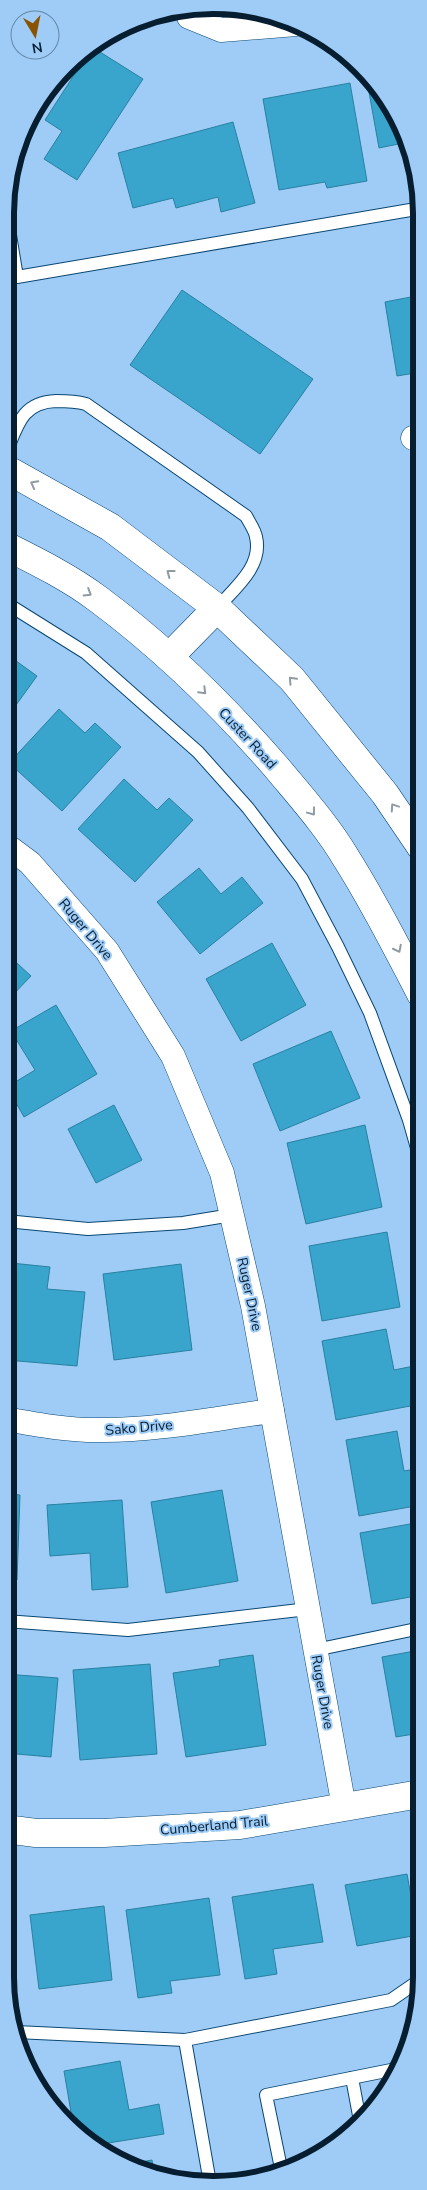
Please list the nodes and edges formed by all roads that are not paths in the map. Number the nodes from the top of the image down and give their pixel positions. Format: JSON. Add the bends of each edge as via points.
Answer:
{"nodes":[{"id":1,"x":188,"y":15,"type":"edge"},
{"id":2,"x":281,"y":25,"type":"edge"},
{"id":3,"x":413,"y":210,"type":"edge"},
{"id":4,"x":14,"y":278,"type":"edge"},
{"id":5,"x":14,"y":434,"type":"edge"},
{"id":6,"x":14,"y":473,"type":"edge"},
{"id":7,"x":14,"y":550,"type":"edge"},
{"id":8,"x":14,"y":608,"type":"edge"},
{"id":9,"x":217,"y":608,"type":"junction"},
{"id":10,"x":169,"y":657,"type":"junction"},
{"id":11,"x":413,"y":835,"type":"edge"},
{"id":12,"x":14,"y":851,"type":"edge"},
{"id":13,"x":413,"y":979,"type":"edge"},
{"id":14,"x":413,"y":1134,"type":"edge"},
{"id":15,"x":232,"y":1215,"type":"junction"},
{"id":16,"x":14,"y":1223,"type":"edge"},
{"id":17,"x":272,"y":1411,"type":"junction"},
{"id":18,"x":14,"y":1420,"type":"edge"},
{"id":19,"x":308,"y":1609,"type":"junction"},
{"id":20,"x":14,"y":1622,"type":"edge"},
{"id":21,"x":413,"y":1629,"type":"edge"},
{"id":22,"x":315,"y":1650,"type":"junction"},
{"id":23,"x":413,"y":1802,"type":"edge"},
{"id":24,"x":344,"y":1807,"type":"junction"},
{"id":25,"x":14,"y":1830,"type":"edge"},
{"id":26,"x":413,"y":1985,"type":"edge"},
{"id":27,"x":22,"y":2032,"type":"edge"},
{"id":28,"x":184,"y":2040,"type":"junction"},
{"id":29,"x":390,"y":2070,"type":"edge"},
{"id":30,"x":352,"y":2078,"type":"junction"},
{"id":31,"x":359,"y":2114,"type":"edge"},
{"id":32,"x":280,"y":2165,"type":"edge"},
{"id":33,"x":209,"y":2176,"type":"edge"}],
"edges":[{"from":1,"to":2,"type":"street","via":[[221,30]]},
{"from":3,"to":4,"type":"lane"},
{"from":5,"to":9,"type":"lane","via":[[32,406],[48,401],[73,400],[86,404],[246,516],[256,535],[258,552],[251,570]]},
{"from":9,"to":6,"type":"main road","one_way":true,"via":[[110,527]]},
{"from":7,"to":10,"type":"main road","name":"Custer Road","one_way":true,"via":[[97,598]]},
{"from":8,"to":14,"type":"lane","via":[[86,653],[198,752],[248,808],[302,879],[370,1013]]},
{"from":9,"to":10,"type":"main road"},
{"from":11,"to":9,"type":"main road","one_way":true,"via":[[385,794],[292,679]]},
{"from":10,"to":13,"type":"main road","name":"Custer Road","one_way":true,"via":[[252,740],[346,856]]},
{"from":12,"to":15,"type":"street","name":"Ruger Drive","via":[[30,862],[108,951],[173,1056],[222,1173]]},
{"from":15,"to":16,"type":"lane","via":[[183,1223],[88,1229]]},
{"from":15,"to":17,"type":"street","name":"Ruger Drive"},
{"from":17,"to":18,"type":"street","name":"Sako Drive","via":[[157,1427],[104,1430],[52,1427]]},
{"from":17,"to":19,"type":"street","name":"Ruger Drive"},
{"from":19,"to":20,"type":"lane","via":[[128,1630]]},
{"from":19,"to":22,"type":"street","name":"Ruger Drive"},
{"from":21,"to":22,"type":"lane"},
{"from":22,"to":24,"type":"street","name":"Ruger Drive"},
{"from":23,"to":24,"type":"main road","name":"Cumberland Trail"},
{"from":24,"to":25,"type":"main road","name":"Cumberland Trail","via":[[240,1825],[104,1832]]},
{"from":26,"to":28,"type":"lane","via":[[391,2000]]},
{"from":27,"to":28,"type":"lane"},
{"from":28,"to":33,"type":"lane"},
{"from":29,"to":30,"type":"lane"},
{"from":30,"to":31,"type":"lane"},
{"from":30,"to":32,"type":"lane","via":[[266,2095]]}]}
